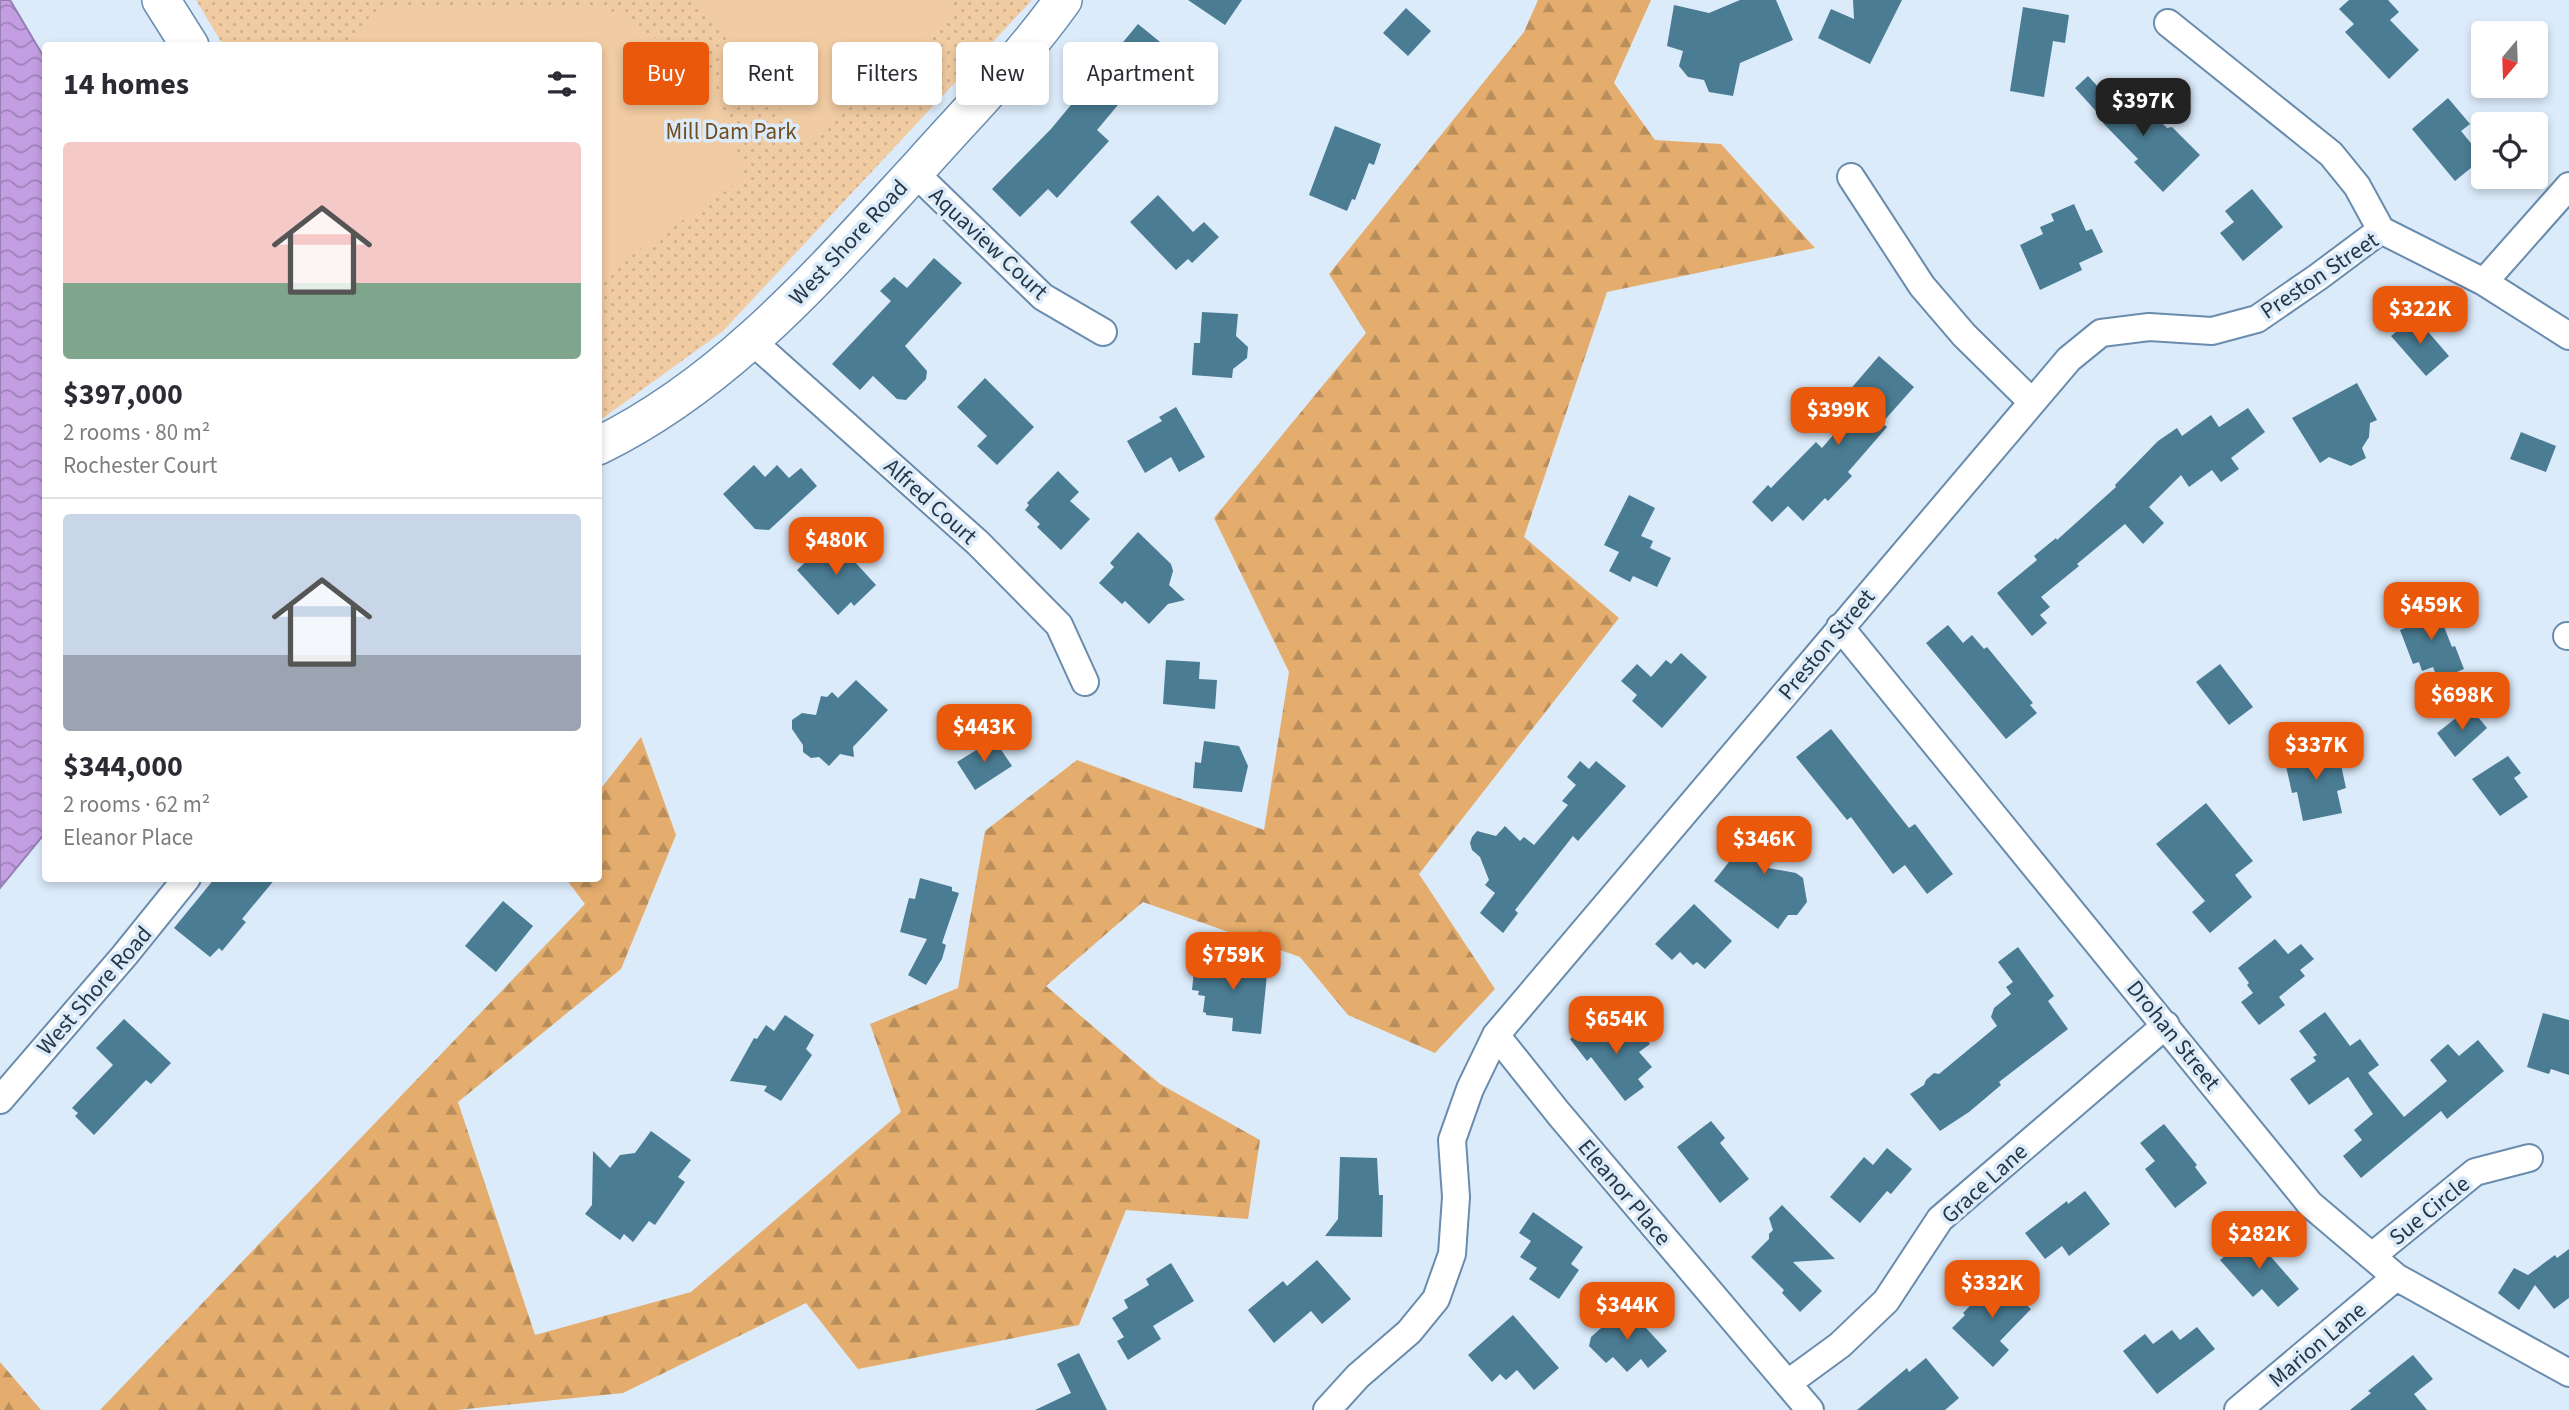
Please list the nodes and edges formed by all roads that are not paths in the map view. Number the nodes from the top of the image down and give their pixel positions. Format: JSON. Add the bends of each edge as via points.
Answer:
{"nodes":[{"id":1,"x":161,"y":0,"type":"edge"},
{"id":2,"x":1063,"y":0,"type":"edge"},
{"id":3,"x":2168,"y":23,"type":"dead end"},
{"id":4,"x":187,"y":42,"type":"edge"},
{"id":5,"x":914,"y":172,"type":"junction"},
{"id":6,"x":1851,"y":177,"type":"dead end"},
{"id":7,"x":2569,"y":186,"type":"edge"},
{"id":8,"x":2381,"y":230,"type":"junction"},
{"id":9,"x":2484,"y":282,"type":"junction"},
{"id":10,"x":1103,"y":332,"type":"dead end"},
{"id":11,"x":2569,"y":336,"type":"edge"},
{"id":12,"x":752,"y":341,"type":"junction"},
{"id":13,"x":2032,"y":402,"type":"junction"},
{"id":14,"x":602,"y":444,"type":"edge"},
{"id":15,"x":1840,"y":626,"type":"junction"},
{"id":16,"x":1085,"y":682,"type":"dead end"},
{"id":17,"x":184,"y":882,"type":"edge"},
{"id":18,"x":2166,"y":1025,"type":"junction"},
{"id":19,"x":1496,"y":1035,"type":"junction"},
{"id":20,"x":0,"y":1100,"type":"edge"},
{"id":21,"x":2529,"y":1158,"type":"dead end"},
{"id":22,"x":2372,"y":1256,"type":"junction"},
{"id":23,"x":2396,"y":1277,"type":"junction"},
{"id":24,"x":2569,"y":1373,"type":"edge"},
{"id":25,"x":1788,"y":1383,"type":"junction"},
{"id":26,"x":1327,"y":1410,"type":"edge"},
{"id":27,"x":1810,"y":1410,"type":"edge"},
{"id":28,"x":2238,"y":1410,"type":"edge"}],
"edges":[{"from":1,"to":4,"type":"street"},
{"from":2,"to":5,"type":"street","name":"West Shore Road"},
{"from":3,"to":8,"type":"street","via":[[2331,154],[2357,186]]},
{"from":5,"to":10,"type":"street","name":"Aquaview Court","via":[[1043,297]]},
{"from":5,"to":12,"type":"street","name":"West Shore Road"},
{"from":6,"to":13,"type":"street","via":[[1922,286]]},
{"from":7,"to":9,"type":"street"},
{"from":8,"to":9,"type":"street","name":"Preston Street"},
{"from":8,"to":13,"type":"street","name":"Preston Street","via":[[2257,319],[2212,331],[2149,327],[2101,333],[2069,359]]},
{"from":9,"to":11,"type":"street","name":"Preston Street"},
{"from":12,"to":14,"type":"street","name":"West Shore Road","via":[[672,403]]},
{"from":12,"to":16,"type":"street","name":"Alfred Court","via":[[978,543],[1059,625]]},
{"from":13,"to":15,"type":"street","name":"Preston Street"},
{"from":15,"to":18,"type":"street","name":"Drohan Street"},
{"from":15,"to":19,"type":"street","name":"Preston Street"},
{"from":17,"to":20,"type":"street","name":"West Shore Road"},
{"from":18,"to":22,"type":"street","name":"Drohan Street","via":[[2311,1203]]},
{"from":18,"to":25,"type":"street","name":"Grace Lane","via":[[1940,1219],[1886,1301],[1840,1345]]},
{"from":19,"to":25,"type":"street","name":"Eleanor Place"},
{"from":19,"to":26,"type":"street","name":"Preston Street","via":[[1452,1140],[1456,1197],[1452,1254],[1436,1299],[1409,1332]]},
{"from":21,"to":22,"type":"street","name":"Sue Circle","via":[[2475,1172]]},
{"from":22,"to":23,"type":"street","name":"Drohan Street"},
{"from":23,"to":24,"type":"street","name":"Drohan Street"},
{"from":23,"to":28,"type":"street","name":"Marion Lane"},
{"from":25,"to":27,"type":"street","name":"Eleanor Place"}]}
